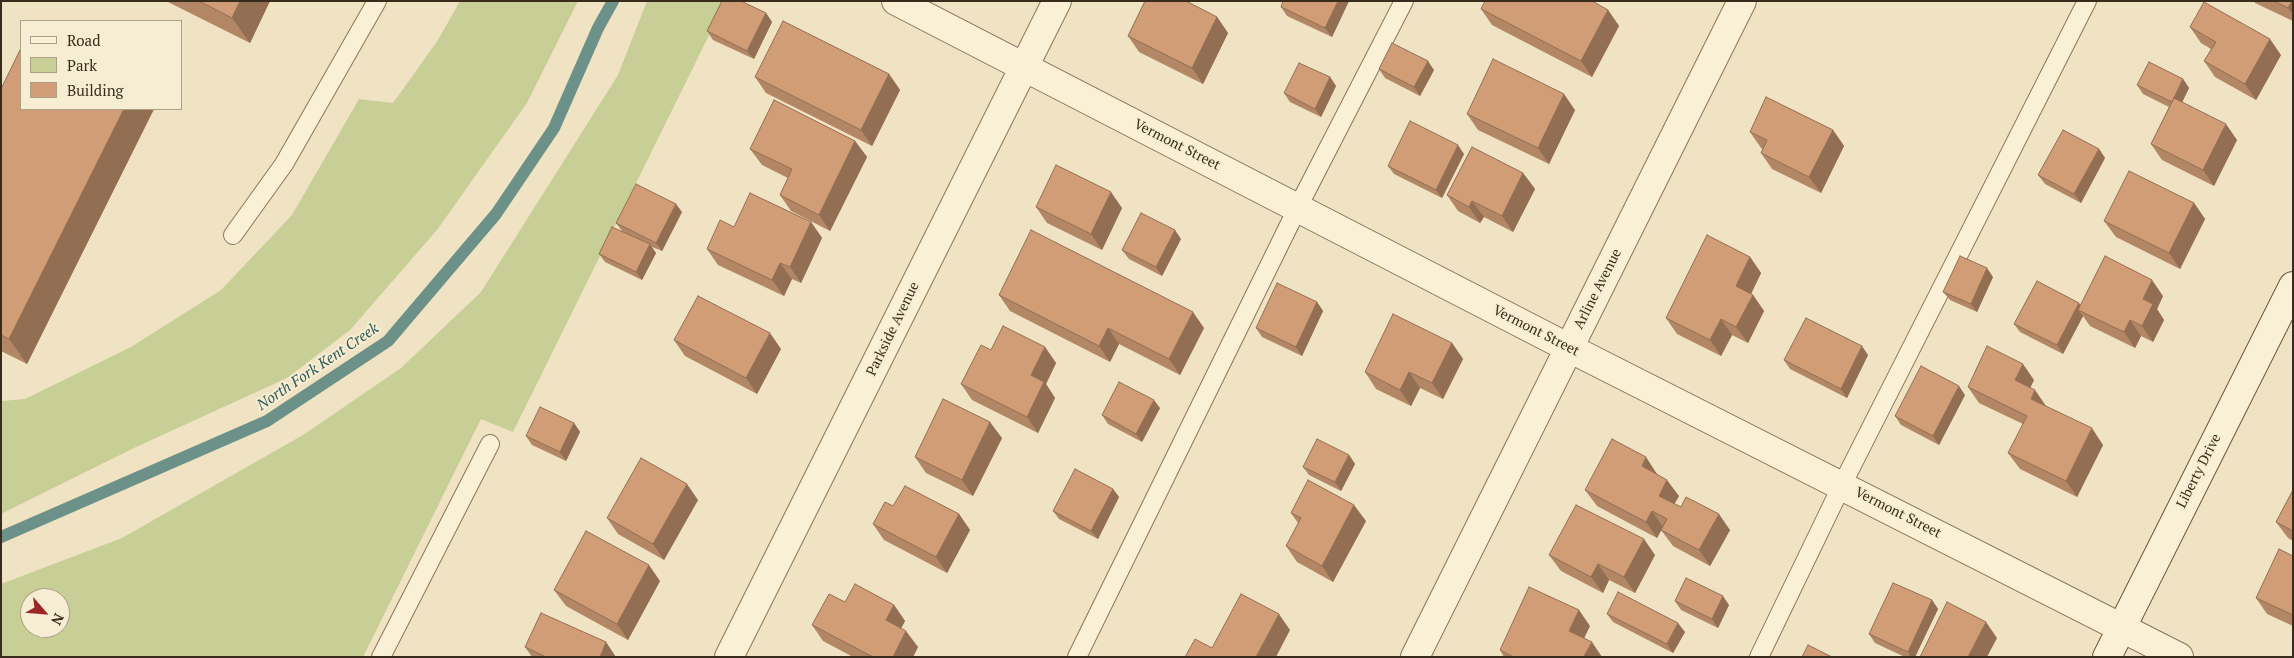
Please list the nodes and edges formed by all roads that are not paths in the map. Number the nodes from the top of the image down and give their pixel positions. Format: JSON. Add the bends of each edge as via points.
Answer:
{"nodes":[{"id":1,"x":376,"y":1,"type":"edge"},
{"id":2,"x":896,"y":1,"type":"edge"},
{"id":3,"x":1057,"y":1,"type":"edge"},
{"id":4,"x":1404,"y":1,"type":"edge"},
{"id":5,"x":1742,"y":1,"type":"edge"},
{"id":6,"x":2087,"y":1,"type":"edge"},
{"id":7,"x":1023,"y":66,"type":"junction"},
{"id":8,"x":1298,"y":207,"type":"junction"},
{"id":9,"x":233,"y":235,"type":"dead end"},
{"id":10,"x":2293,"y":286,"type":"edge"},
{"id":11,"x":1569,"y":348,"type":"junction"},
{"id":12,"x":490,"y":444,"type":"dead end"},
{"id":13,"x":1842,"y":484,"type":"junction"},
{"id":14,"x":2121,"y":627,"type":"junction"},
{"id":15,"x":381,"y":657,"type":"edge"},
{"id":16,"x":729,"y":657,"type":"edge"},
{"id":17,"x":1077,"y":657,"type":"edge"},
{"id":18,"x":1415,"y":657,"type":"edge"},
{"id":19,"x":1759,"y":657,"type":"edge"},
{"id":20,"x":2107,"y":657,"type":"edge"},
{"id":21,"x":2179,"y":657,"type":"edge"}],
"edges":[{"from":1,"to":9,"type":"lane","via":[[284,164]]},
{"from":2,"to":7,"type":"street","name":"Vermont Street"},
{"from":3,"to":7,"type":"street","name":"Parkside Avenue"},
{"from":4,"to":8,"type":"lane"},
{"from":5,"to":11,"type":"street","name":"Arline Avenue"},
{"from":6,"to":13,"type":"lane"},
{"from":7,"to":8,"type":"street","name":"Vermont Street"},
{"from":7,"to":16,"type":"street","name":"Parkside Avenue"},
{"from":8,"to":11,"type":"street","name":"Vermont Street"},
{"from":8,"to":17,"type":"lane"},
{"from":10,"to":14,"type":"street","name":"Liberty Drive"},
{"from":11,"to":13,"type":"street","name":"Vermont Street"},
{"from":11,"to":18,"type":"street","name":"Arline Avenue"},
{"from":12,"to":15,"type":"lane"},
{"from":13,"to":14,"type":"street","name":"Vermont Street"},
{"from":13,"to":19,"type":"lane"},
{"from":14,"to":20,"type":"street","name":"Liberty Drive"},
{"from":14,"to":21,"type":"street","name":"Vermont Street"}]}
